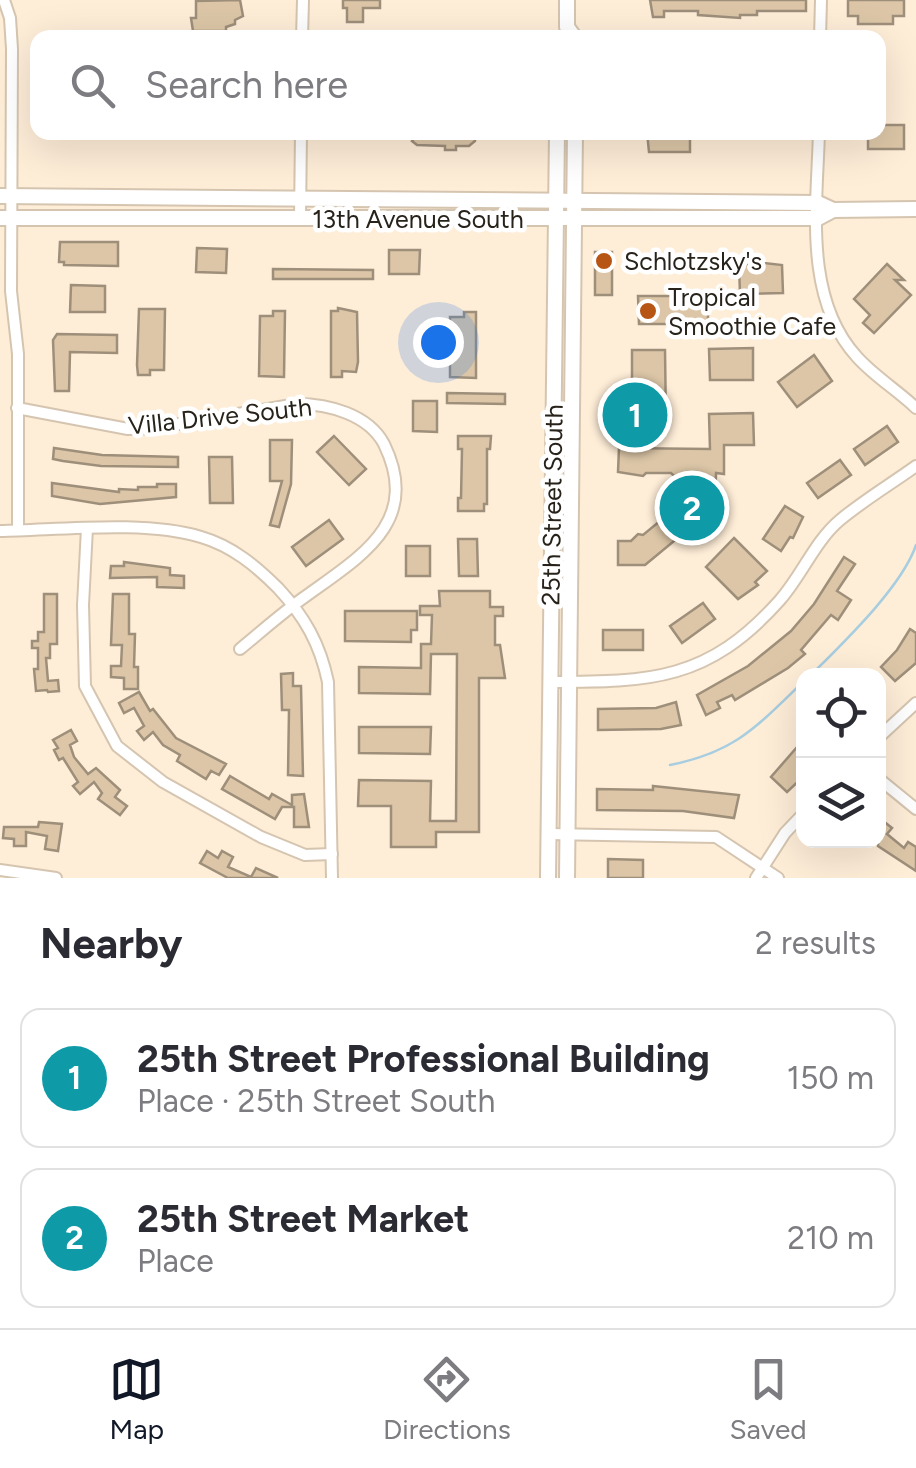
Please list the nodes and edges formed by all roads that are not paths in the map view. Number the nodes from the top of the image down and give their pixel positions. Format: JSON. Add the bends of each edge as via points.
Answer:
{"nodes":[{"id":1,"x":4,"y":0,"type":"edge"},
{"id":2,"x":302,"y":0,"type":"edge"},
{"id":3,"x":568,"y":0,"type":"edge"},
{"id":4,"x":821,"y":0,"type":"edge"},
{"id":5,"x":302,"y":30,"type":"edge"},
{"id":6,"x":567,"y":30,"type":"edge"},
{"id":7,"x":820,"y":30,"type":"edge"},
{"id":8,"x":301,"y":140,"type":"edge"},
{"id":9,"x":557,"y":140,"type":"edge"},
{"id":10,"x":575,"y":140,"type":"edge"},
{"id":11,"x":818,"y":140,"type":"edge"},
{"id":12,"x":6,"y":196,"type":"edge"},
{"id":13,"x":300,"y":198,"type":"junction"},
{"id":14,"x":556,"y":200,"type":"junction"},
{"id":15,"x":574,"y":201,"type":"junction"},
{"id":16,"x":916,"y":209,"type":"edge"},
{"id":17,"x":818,"y":210,"type":"junction"},
{"id":18,"x":6,"y":218,"type":"edge"},
{"id":19,"x":300,"y":218,"type":"junction"},
{"id":20,"x":556,"y":220,"type":"junction"},
{"id":21,"x":574,"y":220,"type":"junction"},
{"id":22,"x":17,"y":408,"type":"junction"},
{"id":23,"x":916,"y":408,"type":"edge"},
{"id":24,"x":916,"y":466,"type":"edge"},
{"id":25,"x":87,"y":528,"type":"junction"},
{"id":26,"x":18,"y":530,"type":"junction"},
{"id":27,"x":0,"y":531,"type":"edge"},
{"id":28,"x":293,"y":604,"type":"junction"},
{"id":29,"x":240,"y":649,"type":"dead end"},
{"id":30,"x":550,"y":682,"type":"junction"},
{"id":31,"x":569,"y":682,"type":"junction"},
{"id":32,"x":916,"y":703,"type":"edge"},
{"id":33,"x":886,"y":731,"type":"edge"},
{"id":34,"x":886,"y":785,"type":"edge"},
{"id":35,"x":916,"y":809,"type":"edge"},
{"id":36,"x":796,"y":821,"type":"edge"},
{"id":37,"x":548,"y":834,"type":"junction"},
{"id":38,"x":568,"y":834,"type":"junction"},
{"id":39,"x":332,"y":854,"type":"junction"},
{"id":40,"x":763,"y":867,"type":"junction"},
{"id":41,"x":0,"y":870,"type":"edge"},
{"id":42,"x":56,"y":878,"type":"edge"},
{"id":43,"x":332,"y":878,"type":"edge"},
{"id":44,"x":548,"y":878,"type":"edge"},
{"id":45,"x":567,"y":878,"type":"edge"},
{"id":46,"x":756,"y":878,"type":"edge"},
{"id":47,"x":778,"y":878,"type":"edge"}],
"edges":[{"from":1,"to":12,"type":"street","via":[[12,49]]},
{"from":2,"to":5,"type":"street"},
{"from":3,"to":6,"type":"main road"},
{"from":4,"to":7,"type":"street"},
{"from":8,"to":13,"type":"street"},
{"from":9,"to":14,"type":"main road","name":"25th Street South"},
{"from":10,"to":15,"type":"main road","name":"25th Street South"},
{"from":11,"to":17,"type":"street"},
{"from":12,"to":13,"type":"main road","name":"13th Avenue South"},
{"from":12,"to":18,"type":"street"},
{"from":13,"to":14,"type":"main road","name":"13th Avenue South"},
{"from":13,"to":19,"type":"street"},
{"from":14,"to":15,"type":"main road","name":"13th Avenue South"},
{"from":14,"to":20,"type":"main road","name":"25th Street South"},
{"from":15,"to":17,"type":"main road","name":"13th Avenue South"},
{"from":15,"to":21,"type":"main road","name":"25th Street South"},
{"from":16,"to":17,"type":"main road","name":"13th Avenue South"},
{"from":17,"to":21,"type":"main road","name":"13th Avenue South"},
{"from":17,"to":23,"type":"street","via":[[821,290],[838,331],[860,361]]},
{"from":18,"to":19,"type":"main road","name":"13th Avenue South"},
{"from":18,"to":22,"type":"street"},
{"from":19,"to":20,"type":"main road","name":"13th Avenue South"},
{"from":20,"to":21,"type":"main road","name":"13th Avenue South"},
{"from":20,"to":30,"type":"main road","name":"25th Street South"},
{"from":21,"to":31,"type":"main road","name":"25th Street South"},
{"from":22,"to":26,"type":"street"},
{"from":22,"to":28,"type":"street","name":"Villa Drive South","via":[[128,429],[298,404],[342,409],[359,420],[387,452],[394,472],[392,514],[367,550]]},
{"from":24,"to":31,"type":"street","via":[[838,522],[781,599],[719,654],[653,679]]},
{"from":25,"to":26,"type":"street"},
{"from":25,"to":28,"type":"street","via":[[201,536],[254,564]]},
{"from":25,"to":39,"type":"street","via":[[86,686],[117,746],[163,782],[261,838],[305,855]]},
{"from":26,"to":27,"type":"street"},
{"from":28,"to":29,"type":"street","name":"Villa Drive South"},
{"from":28,"to":39,"type":"street","via":[[322,653],[328,682]]},
{"from":30,"to":31,"type":"street"},
{"from":30,"to":37,"type":"main road","name":"25th Street South"},
{"from":31,"to":38,"type":"main road","name":"25th Street South"},
{"from":32,"to":33,"type":"street"},
{"from":34,"to":35,"type":"street"},
{"from":36,"to":40,"type":"street"},
{"from":37,"to":38,"type":"street"},
{"from":37,"to":44,"type":"main road","name":"25th Street South"},
{"from":38,"to":40,"type":"street","via":[[716,837]]},
{"from":38,"to":45,"type":"main road","name":"25th Street South"},
{"from":39,"to":43,"type":"street"},
{"from":40,"to":46,"type":"street"},
{"from":40,"to":47,"type":"street"},
{"from":41,"to":42,"type":"street"}]}
